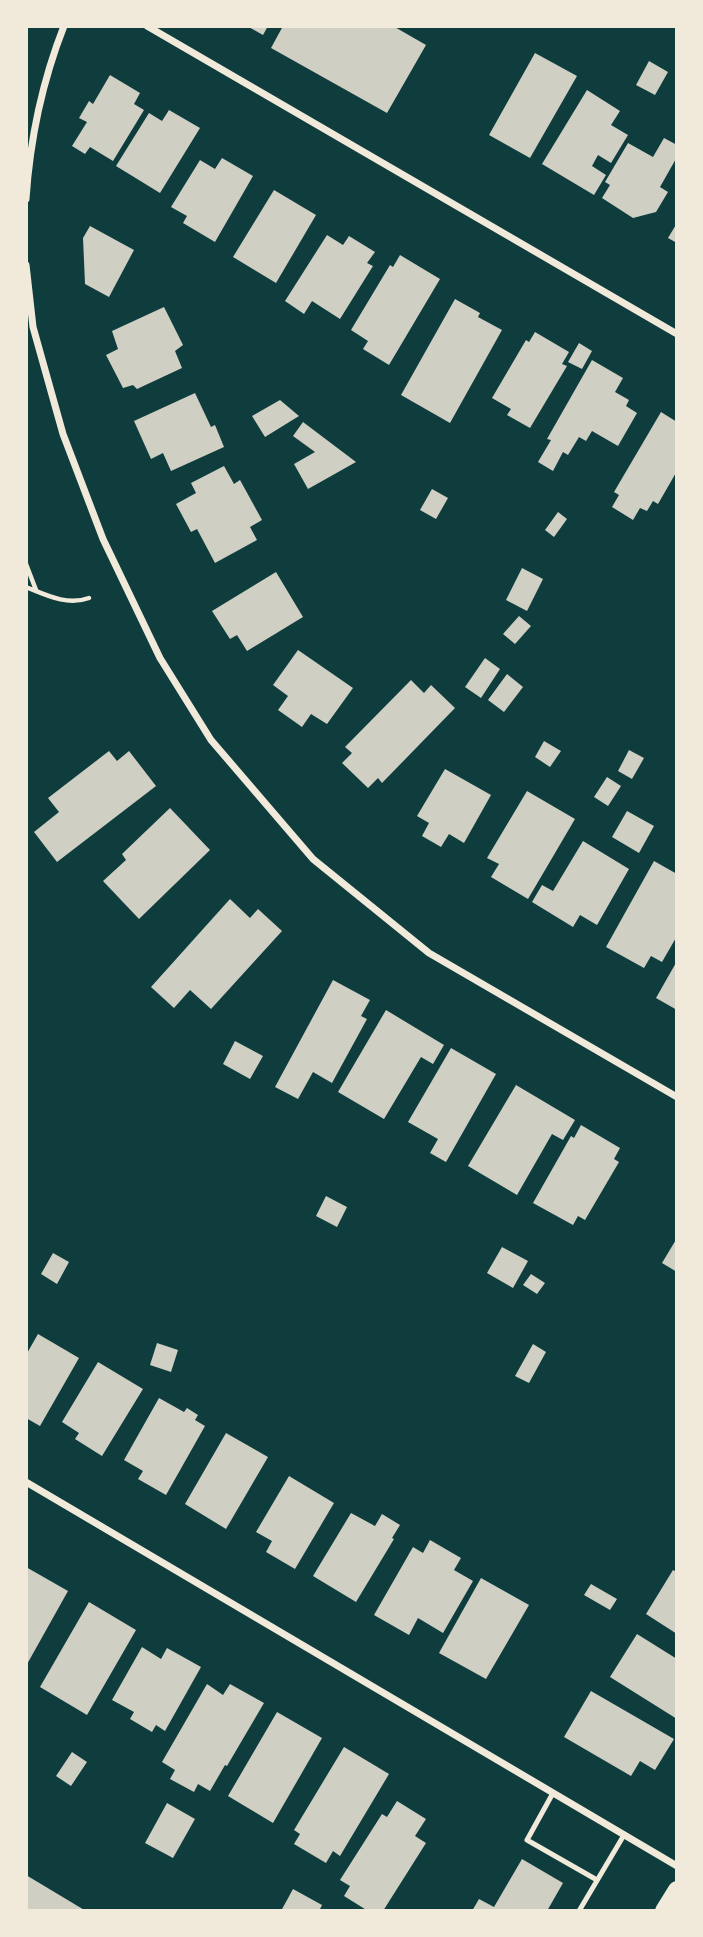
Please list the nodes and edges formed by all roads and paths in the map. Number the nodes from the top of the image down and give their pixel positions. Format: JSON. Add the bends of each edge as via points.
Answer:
{"nodes":[{"id":1,"x":64,"y":26,"type":"edge"},
{"id":2,"x":147,"y":26,"type":"edge"},
{"id":3,"x":26,"y":199,"type":"edge"},
{"id":4,"x":26,"y":265,"type":"edge"},
{"id":5,"x":677,"y":334,"type":"edge"},
{"id":6,"x":26,"y":564,"type":"edge"},
{"id":7,"x":26,"y":587,"type":"edge"},
{"id":8,"x":36,"y":591,"type":"junction"},
{"id":9,"x":89,"y":598,"type":"dead end"},
{"id":10,"x":677,"y":1097,"type":"edge"},
{"id":11,"x":26,"y":1482,"type":"edge"},
{"id":12,"x":553,"y":1793,"type":"junction"},
{"id":13,"x":624,"y":1835,"type":"junction"},
{"id":14,"x":677,"y":1866,"type":"edge"},
{"id":15,"x":597,"y":1880,"type":"junction"},
{"id":16,"x":676,"y":1891,"type":"edge"},
{"id":17,"x":579,"y":1911,"type":"edge"},
{"id":18,"x":664,"y":1911,"type":"edge"}],
"edges":[{"from":1,"to":3,"type":"street","via":[[42,93],[29,154]]},
{"from":2,"to":5,"type":"street"},
{"from":4,"to":10,"type":"street","via":[[33,327],[63,435],[103,539],[160,658],[211,740],[313,859],[429,953]]},
{"from":6,"to":8,"type":"path"},
{"from":7,"to":8,"type":"path"},
{"from":8,"to":9,"type":"path","via":[[65,601]]},
{"from":11,"to":12,"type":"street"},
{"from":12,"to":13,"type":"street"},
{"from":12,"to":15,"type":"lane","via":[[527,1840]]},
{"from":13,"to":14,"type":"street"},
{"from":13,"to":15,"type":"lane"},
{"from":15,"to":17,"type":"lane"},
{"from":16,"to":18,"type":"main road"}]}
